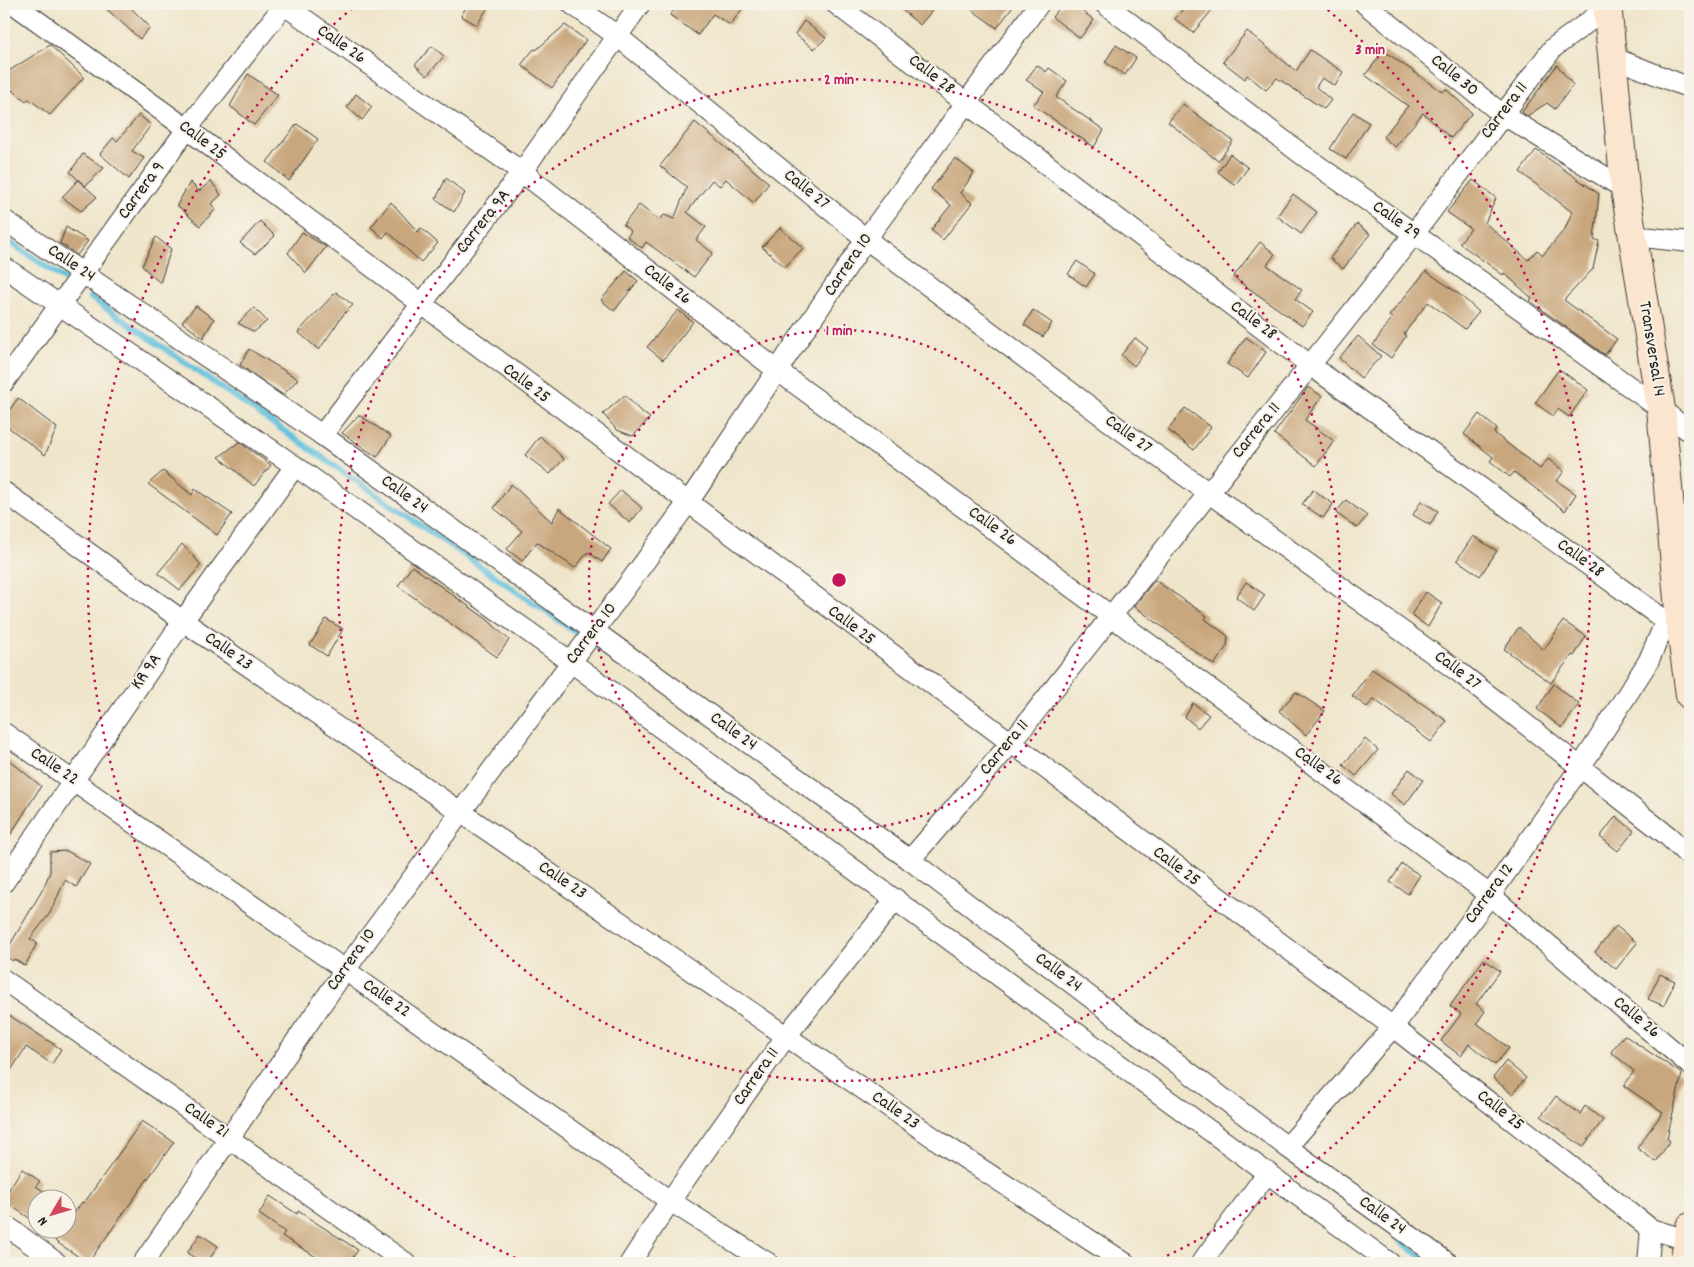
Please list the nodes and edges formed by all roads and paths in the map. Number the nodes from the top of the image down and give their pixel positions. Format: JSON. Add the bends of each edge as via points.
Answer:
{"nodes":[{"id":1,"x":14,"y":4,"type":"edge"},
{"id":2,"x":284,"y":4,"type":"edge"},
{"id":3,"x":572,"y":4,"type":"edge"},
{"id":4,"x":640,"y":4,"type":"edge"},
{"id":5,"x":836,"y":4,"type":"edge"},
{"id":6,"x":1039,"y":4,"type":"edge"},
{"id":7,"x":1105,"y":4,"type":"edge"},
{"id":8,"x":1365,"y":4,"type":"edge"},
{"id":9,"x":1607,"y":6,"type":"edge"},
{"id":10,"x":616,"y":35,"type":"junction"},
{"id":11,"x":1612,"y":57,"type":"junction"},
{"id":12,"x":1690,"y":88,"type":"edge"},
{"id":13,"x":966,"y":102,"type":"junction"},
{"id":14,"x":1502,"y":114,"type":"junction"},
{"id":15,"x":187,"y":129,"type":"junction"},
{"id":16,"x":522,"y":172,"type":"junction"},
{"id":17,"x":1625,"y":189,"type":"junction"},
{"id":18,"x":4,"y":220,"type":"edge"},
{"id":19,"x":1414,"y":234,"type":"junction"},
{"id":20,"x":1633,"y":236,"type":"junction"},
{"id":21,"x":866,"y":239,"type":"junction"},
{"id":22,"x":1690,"y":242,"type":"edge"},
{"id":23,"x":4,"y":267,"type":"edge"},
{"id":24,"x":83,"y":272,"type":"junction"},
{"id":25,"x":420,"y":305,"type":"junction"},
{"id":26,"x":59,"y":306,"type":"junction"},
{"id":27,"x":1310,"y":365,"type":"junction"},
{"id":28,"x":778,"y":371,"type":"junction"},
{"id":29,"x":4,"y":382,"type":"edge"},
{"id":30,"x":1661,"y":409,"type":"junction"},
{"id":31,"x":1690,"y":432,"type":"edge"},
{"id":32,"x":322,"y":436,"type":"junction"},
{"id":33,"x":295,"y":466,"type":"junction"},
{"id":34,"x":4,"y":492,"type":"edge"},
{"id":35,"x":1209,"y":492,"type":"junction"},
{"id":36,"x":687,"y":504,"type":"junction"},
{"id":37,"x":1111,"y":614,"type":"junction"},
{"id":38,"x":183,"y":621,"type":"junction"},
{"id":39,"x":1673,"y":621,"type":"junction"},
{"id":40,"x":593,"y":633,"type":"junction"},
{"id":41,"x":1688,"y":654,"type":"edge"},
{"id":42,"x":572,"y":660,"type":"junction"},
{"id":43,"x":1690,"y":696,"type":"edge"},
{"id":44,"x":4,"y":733,"type":"edge"},
{"id":45,"x":1010,"y":744,"type":"junction"},
{"id":46,"x":1580,"y":768,"type":"junction"},
{"id":47,"x":73,"y":780,"type":"junction"},
{"id":48,"x":460,"y":811,"type":"junction"},
{"id":49,"x":1690,"y":857,"type":"edge"},
{"id":50,"x":910,"y":860,"type":"junction"},
{"id":51,"x":4,"y":882,"type":"edge"},
{"id":52,"x":1490,"y":895,"type":"junction"},
{"id":53,"x":896,"y":899,"type":"junction"},
{"id":54,"x":345,"y":970,"type":"junction"},
{"id":55,"x":4,"y":980,"type":"edge"},
{"id":56,"x":1393,"y":1027,"type":"junction"},
{"id":57,"x":787,"y":1035,"type":"junction"},
{"id":58,"x":1690,"y":1065,"type":"edge"},
{"id":59,"x":231,"y":1138,"type":"junction"},
{"id":60,"x":1287,"y":1147,"type":"junction"},
{"id":61,"x":1268,"y":1172,"type":"junction"},
{"id":62,"x":670,"y":1201,"type":"junction"},
{"id":63,"x":4,"y":1224,"type":"edge"},
{"id":64,"x":1651,"y":1229,"type":"junction"},
{"id":65,"x":1688,"y":1243,"type":"edge"},
{"id":66,"x":57,"y":1263,"type":"edge"},
{"id":67,"x":143,"y":1263,"type":"edge"},
{"id":68,"x":406,"y":1263,"type":"edge"},
{"id":69,"x":630,"y":1263,"type":"edge"},
{"id":70,"x":768,"y":1263,"type":"edge"},
{"id":71,"x":1125,"y":1263,"type":"edge"},
{"id":72,"x":1201,"y":1263,"type":"edge"},
{"id":73,"x":1390,"y":1263,"type":"edge"},
{"id":74,"x":1448,"y":1263,"type":"edge"},
{"id":75,"x":1648,"y":1263,"type":"edge"}],
"edges":[{"from":1,"to":15,"type":"street","name":"Calle 25"},
{"from":2,"to":15,"type":"street","name":"Carrera 9"},
{"from":2,"to":16,"type":"street","name":"Calle 26"},
{"from":3,"to":10,"type":"street","name":"Calle 27"},
{"from":4,"to":10,"type":"street","name":"Carrera 9A"},
{"from":5,"to":13,"type":"street","name":"Calle 28"},
{"from":6,"to":13,"type":"street","name":"Carrera 10"},
{"from":7,"to":19,"type":"street","name":"Calle 29","via":[[1300,153]]},
{"from":8,"to":14,"type":"street","name":"Calle 30"},
{"from":9,"to":11,"type":"street","name":"Transversal 14"},
{"from":9,"to":14,"type":"street","name":"Carrera 11","via":[[1553,48]]},
{"from":10,"to":16,"type":"street","name":"Carrera 9A"},
{"from":10,"to":21,"type":"street","name":"Calle 27"},
{"from":11,"to":12,"type":"street"},
{"from":11,"to":17,"type":"street","name":"Transversal 14"},
{"from":13,"to":21,"type":"street","name":"Carrera 10"},
{"from":13,"to":27,"type":"street","name":"Calle 28"},
{"from":14,"to":17,"type":"street","name":"Calle 30"},
{"from":14,"to":19,"type":"street","name":"Carrera 11"},
{"from":15,"to":24,"type":"street","name":"Carrera 9"},
{"from":15,"to":25,"type":"street","name":"Calle 25"},
{"from":16,"to":25,"type":"street","name":"Carrera 9A"},
{"from":16,"to":28,"type":"street","name":"Calle 26"},
{"from":17,"to":20,"type":"street","name":"Transversal 14"},
{"from":18,"to":24,"type":"street","name":"Calle 24"},
{"from":19,"to":27,"type":"street","name":"Carrera 11"},
{"from":19,"to":30,"type":"street","name":"Calle 29"},
{"from":20,"to":22,"type":"street"},
{"from":20,"to":30,"type":"street","name":"Transversal 14"},
{"from":21,"to":28,"type":"street","name":"Carrera 10"},
{"from":21,"to":35,"type":"street","name":"Calle 27"},
{"from":23,"to":26,"type":"street","name":"Calle 24"},
{"from":24,"to":26,"type":"street","name":"Carrera 9"},
{"from":24,"to":32,"type":"street","name":"Calle 24"},
{"from":25,"to":32,"type":"street","name":"Carrera 9A"},
{"from":25,"to":36,"type":"street","name":"Calle 25"},
{"from":26,"to":29,"type":"street","name":"Carrera 9"},
{"from":26,"to":33,"type":"street","name":"Calle 24"},
{"from":27,"to":35,"type":"street","name":"Carrera 11"},
{"from":27,"to":39,"type":"street","name":"Calle 28"},
{"from":28,"to":36,"type":"street","name":"Carrera 10"},
{"from":28,"to":37,"type":"street","name":"Calle 26"},
{"from":30,"to":31,"type":"street","name":"Calle 29"},
{"from":30,"to":39,"type":"street","name":"Transversal 14"},
{"from":32,"to":40,"type":"street","name":"Calle 24"},
{"from":33,"to":38,"type":"street","name":"KR 9A"},
{"from":33,"to":42,"type":"street","name":"Calle 24"},
{"from":34,"to":38,"type":"street","name":"Calle 23"},
{"from":35,"to":37,"type":"street","name":"Carrera 11"},
{"from":35,"to":46,"type":"street","name":"Calle 27","via":[[1459,672]]},
{"from":36,"to":40,"type":"street","name":"Carrera 10"},
{"from":36,"to":45,"type":"street","name":"Calle 25"},
{"from":37,"to":45,"type":"street","name":"Carrera 11"},
{"from":37,"to":52,"type":"street","name":"Calle 26"},
{"from":38,"to":47,"type":"street","name":"KR 9A"},
{"from":38,"to":48,"type":"street","name":"Calle 23"},
{"from":39,"to":41,"type":"street","name":"Transversal 14"},
{"from":39,"to":46,"type":"street","name":"Carrera 12"},
{"from":40,"to":42,"type":"street","name":"Carrera 10"},
{"from":40,"to":50,"type":"street","name":"Calle 24"},
{"from":41,"to":43,"type":"street","name":"Transversal 14"},
{"from":42,"to":48,"type":"street","name":"Carrera 10"},
{"from":42,"to":53,"type":"street","name":"Calle 24"},
{"from":44,"to":47,"type":"street","name":"Calle 22"},
{"from":45,"to":50,"type":"street","name":"Carrera 11"},
{"from":45,"to":56,"type":"street","name":"Calle 25"},
{"from":46,"to":49,"type":"street","name":"Calle 27"},
{"from":46,"to":52,"type":"street","name":"Carrera 12"},
{"from":47,"to":51,"type":"street","name":"KR 9A"},
{"from":47,"to":54,"type":"street","name":"Calle 22"},
{"from":48,"to":54,"type":"street","name":"Carrera 10"},
{"from":48,"to":57,"type":"street","name":"Calle 23"},
{"from":50,"to":60,"type":"street","name":"Calle 24"},
{"from":52,"to":56,"type":"street","name":"Carrera 12"},
{"from":52,"to":58,"type":"street","name":"Calle 26"},
{"from":53,"to":57,"type":"street","name":"Carrera 11"},
{"from":53,"to":61,"type":"street","name":"Calle 24"},
{"from":54,"to":59,"type":"street","name":"Carrera 10"},
{"from":54,"to":62,"type":"street","name":"Calle 22"},
{"from":55,"to":59,"type":"street","name":"Calle 21"},
{"from":56,"to":60,"type":"street","name":"Carrera 12"},
{"from":56,"to":64,"type":"street","name":"Calle 25"},
{"from":57,"to":62,"type":"street","name":"Carrera 11"},
{"from":57,"to":71,"type":"street","name":"Calle 23","via":[[940,1142]]},
{"from":59,"to":67,"type":"street","name":"Carrera 10"},
{"from":59,"to":68,"type":"street","name":"Calle 21"},
{"from":60,"to":74,"type":"street","name":"Calle 24"},
{"from":61,"to":72,"type":"street"},
{"from":61,"to":73,"type":"street","name":"Calle 24"},
{"from":62,"to":69,"type":"street","name":"Carrera 11"},
{"from":62,"to":70,"type":"street","name":"Calle 22"},
{"from":63,"to":66,"type":"street"},
{"from":64,"to":65,"type":"street","name":"Calle 25"},
{"from":64,"to":75,"type":"street"}]}
